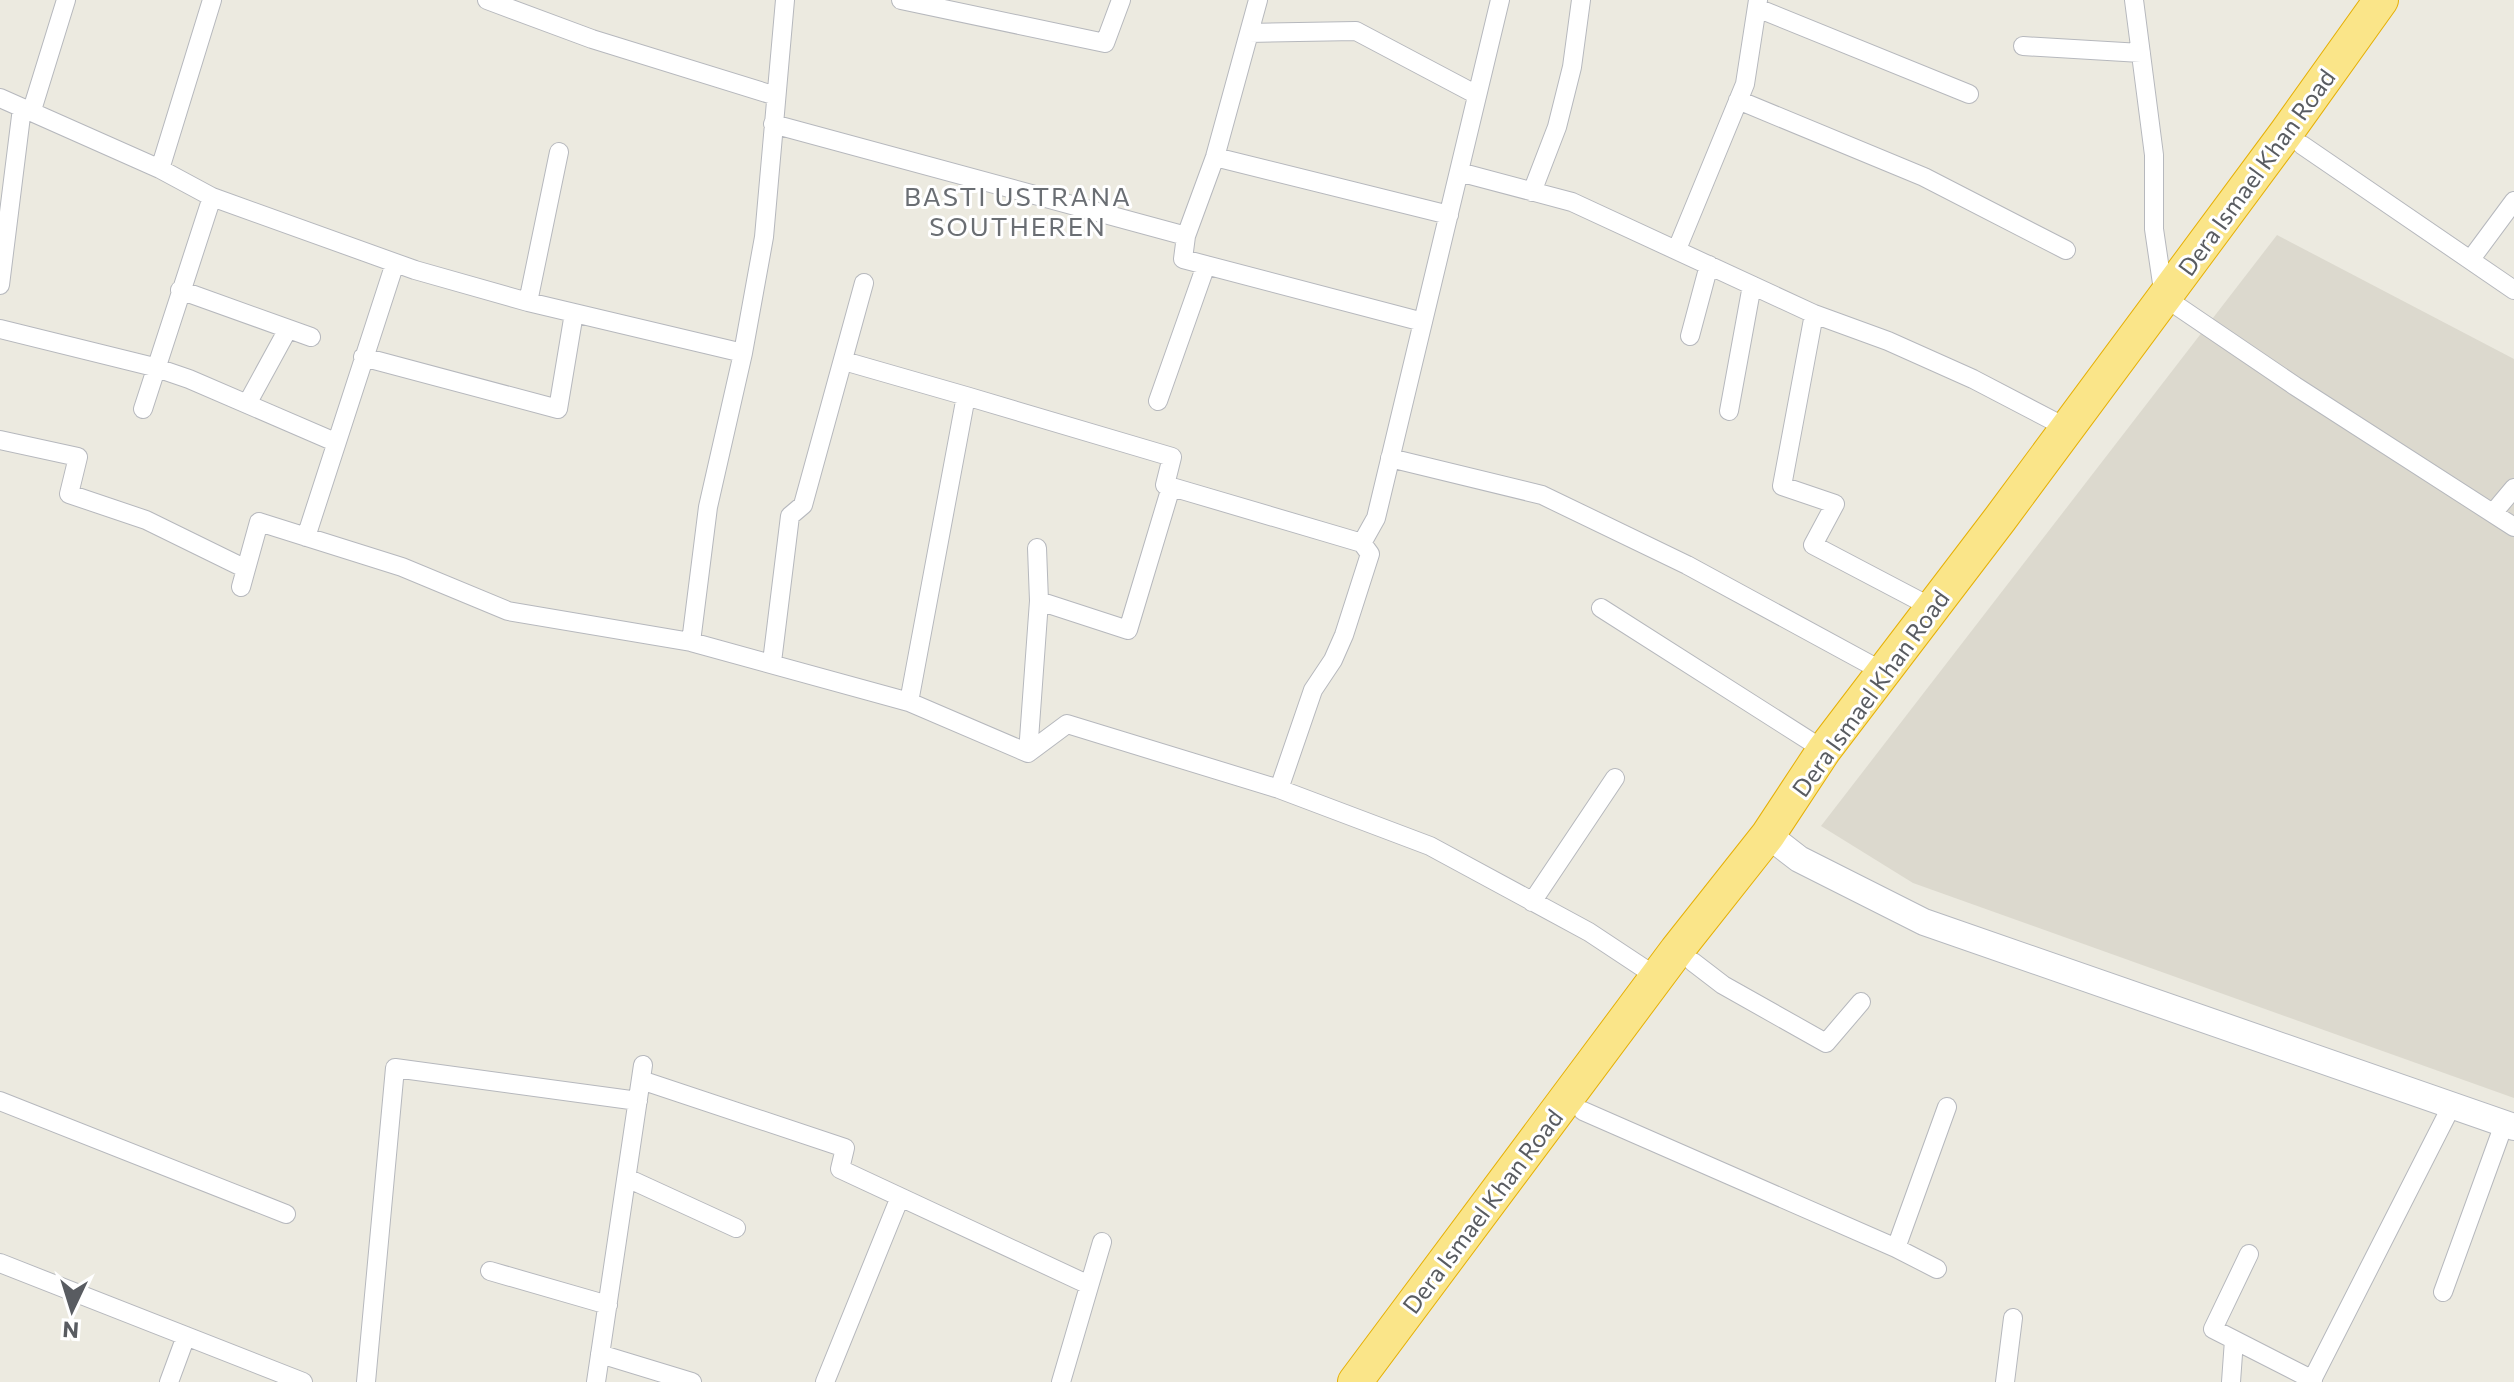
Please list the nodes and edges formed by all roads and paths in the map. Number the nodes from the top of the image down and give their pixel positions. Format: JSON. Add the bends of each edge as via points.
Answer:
{"nodes":[{"id":1,"x":66,"y":0,"type":"edge"},
{"id":2,"x":212,"y":0,"type":"edge"},
{"id":3,"x":487,"y":0,"type":"edge"},
{"id":4,"x":785,"y":0,"type":"edge"},
{"id":5,"x":901,"y":0,"type":"edge"},
{"id":6,"x":1121,"y":0,"type":"edge"},
{"id":7,"x":1258,"y":0,"type":"edge"},
{"id":8,"x":1500,"y":0,"type":"edge"},
{"id":9,"x":1581,"y":0,"type":"edge"},
{"id":10,"x":2134,"y":0,"type":"edge"},
{"id":11,"x":2381,"y":0,"type":"edge"},
{"id":12,"x":2406,"y":0,"type":"edge"},
{"id":13,"x":1758,"y":4,"type":"edge"},
{"id":14,"x":1249,"y":33,"type":"junction"},
{"id":15,"x":2023,"y":46,"type":"dead end"},
{"id":16,"x":2141,"y":53,"type":"junction"},
{"id":17,"x":1969,"y":94,"type":"dead end"},
{"id":18,"x":1477,"y":95,"type":"junction"},
{"id":19,"x":776,"y":96,"type":"junction"},
{"id":20,"x":0,"y":98,"type":"edge"},
{"id":21,"x":1738,"y":100,"type":"junction"},
{"id":22,"x":27,"y":109,"type":"junction"},
{"id":23,"x":773,"y":124,"type":"junction"},
{"id":24,"x":2302,"y":145,"type":"junction"},
{"id":25,"x":559,"y":152,"type":"dead end"},
{"id":26,"x":1215,"y":157,"type":"junction"},
{"id":27,"x":160,"y":169,"type":"junction"},
{"id":28,"x":1459,"y":172,"type":"junction"},
{"id":29,"x":1532,"y":192,"type":"junction"},
{"id":30,"x":212,"y":197,"type":"junction"},
{"id":31,"x":2514,"y":201,"type":"edge"},
{"id":32,"x":1449,"y":215,"type":"junction"},
{"id":33,"x":1186,"y":236,"type":"junction"},
{"id":34,"x":1677,"y":249,"type":"junction"},
{"id":35,"x":2066,"y":250,"type":"dead end"},
{"id":36,"x":2471,"y":259,"type":"junction"},
{"id":37,"x":395,"y":263,"type":"junction"},
{"id":38,"x":1206,"y":265,"type":"junction"},
{"id":39,"x":1709,"y":265,"type":"junction"},
{"id":40,"x":864,"y":283,"type":"dead end"},
{"id":41,"x":0,"y":285,"type":"edge"},
{"id":42,"x":1752,"y":285,"type":"junction"},
{"id":43,"x":180,"y":290,"type":"junction"},
{"id":44,"x":2514,"y":290,"type":"edge"},
{"id":45,"x":528,"y":302,"type":"junction"},
{"id":46,"x":2172,"y":304,"type":"junction"},
{"id":47,"x":574,"y":313,"type":"junction"},
{"id":48,"x":1814,"y":314,"type":"junction"},
{"id":49,"x":1423,"y":322,"type":"junction"},
{"id":50,"x":0,"y":329,"type":"edge"},
{"id":51,"x":288,"y":329,"type":"junction"},
{"id":52,"x":1690,"y":336,"type":"dead end"},
{"id":53,"x":311,"y":337,"type":"dead end"},
{"id":54,"x":743,"y":353,"type":"junction"},
{"id":55,"x":363,"y":357,"type":"junction"},
{"id":56,"x":844,"y":361,"type":"junction"},
{"id":57,"x":154,"y":367,"type":"junction"},
{"id":58,"x":966,"y":396,"type":"junction"},
{"id":59,"x":1158,"y":401,"type":"dead end"},
{"id":60,"x":247,"y":404,"type":"junction"},
{"id":61,"x":143,"y":409,"type":"dead end"},
{"id":62,"x":1729,"y":411,"type":"dead end"},
{"id":63,"x":2065,"y":427,"type":"junction"},
{"id":64,"x":0,"y":440,"type":"edge"},
{"id":65,"x":335,"y":442,"type":"junction"},
{"id":66,"x":1390,"y":458,"type":"junction"},
{"id":67,"x":1171,"y":487,"type":"junction"},
{"id":68,"x":2514,"y":488,"type":"edge"},
{"id":69,"x":2493,"y":513,"type":"junction"},
{"id":70,"x":2514,"y":527,"type":"edge"},
{"id":71,"x":306,"y":537,"type":"junction"},
{"id":72,"x":1362,"y":543,"type":"junction"},
{"id":73,"x":1037,"y":548,"type":"dead end"},
{"id":74,"x":1039,"y":601,"type":"junction"},
{"id":75,"x":1931,"y":607,"type":"junction"},
{"id":76,"x":1601,"y":608,"type":"dead end"},
{"id":77,"x":691,"y":642,"type":"junction"},
{"id":78,"x":772,"y":662,"type":"junction"},
{"id":79,"x":1882,"y":671,"type":"junction"},
{"id":80,"x":909,"y":702,"type":"junction"},
{"id":81,"x":1824,"y":750,"type":"junction"},
{"id":82,"x":1028,"y":753,"type":"junction"},
{"id":83,"x":1615,"y":778,"type":"dead end"},
{"id":84,"x":1279,"y":789,"type":"junction"},
{"id":85,"x":1776,"y":841,"type":"junction"},
{"id":86,"x":1532,"y":902,"type":"junction"},
{"id":87,"x":1693,"y":962,"type":"junction"},
{"id":88,"x":1657,"y":977,"type":"junction"},
{"id":89,"x":1861,"y":1002,"type":"dead end"},
{"id":90,"x":0,"y":1101,"type":"edge"},
{"id":91,"x":638,"y":1101,"type":"junction"},
{"id":92,"x":2452,"y":1105,"type":"junction"},
{"id":93,"x":1947,"y":1107,"type":"dead end"},
{"id":94,"x":1583,"y":1111,"type":"junction"},
{"id":95,"x":2509,"y":1125,"type":"edge"},
{"id":96,"x":627,"y":1178,"type":"junction"},
{"id":97,"x":900,"y":1197,"type":"junction"},
{"id":98,"x":286,"y":1214,"type":"dead end"},
{"id":99,"x":736,"y":1228,"type":"dead end"},
{"id":100,"x":1102,"y":1242,"type":"dead end"},
{"id":101,"x":1896,"y":1248,"type":"junction"},
{"id":102,"x":2249,"y":1254,"type":"dead end"},
{"id":103,"x":0,"y":1263,"type":"edge"},
{"id":104,"x":1937,"y":1269,"type":"dead end"},
{"id":105,"x":490,"y":1271,"type":"dead end"},
{"id":106,"x":1089,"y":1285,"type":"junction"},
{"id":107,"x":2443,"y":1292,"type":"dead end"},
{"id":108,"x":608,"y":1305,"type":"junction"},
{"id":109,"x":2013,"y":1318,"type":"dead end"},
{"id":110,"x":186,"y":1336,"type":"junction"},
{"id":111,"x":2234,"y":1340,"type":"junction"},
{"id":112,"x":600,"y":1354,"type":"junction"},
{"id":113,"x":2312,"y":1381,"type":"edge"},
{"id":114,"x":169,"y":1382,"type":"edge"},
{"id":115,"x":303,"y":1382,"type":"edge"},
{"id":116,"x":366,"y":1382,"type":"edge"},
{"id":117,"x":596,"y":1382,"type":"edge"},
{"id":118,"x":692,"y":1382,"type":"edge"},
{"id":119,"x":825,"y":1382,"type":"edge"},
{"id":120,"x":1061,"y":1382,"type":"edge"},
{"id":121,"x":1355,"y":1382,"type":"edge"},
{"id":122,"x":1380,"y":1382,"type":"edge"},
{"id":123,"x":2005,"y":1382,"type":"edge"},
{"id":124,"x":2231,"y":1382,"type":"edge"}],
"edges":[{"from":1,"to":22,"type":"street"},
{"from":2,"to":27,"type":"street"},
{"from":3,"to":19,"type":"street"},
{"from":4,"to":19,"type":"street"},
{"from":5,"to":6,"type":"street","via":[[1105,43]]},
{"from":7,"to":14,"type":"street"},
{"from":8,"to":18,"type":"street"},
{"from":9,"to":29,"type":"street","via":[[1561,112]]},
{"from":10,"to":16,"type":"street"},
{"from":11,"to":46,"type":"highway","name":"Dera Ismael Khan Road"},
{"from":12,"to":24,"type":"highway","name":"Dera Ismael Khan Road"},
{"from":13,"to":17,"type":"street"},
{"from":13,"to":21,"type":"street"},
{"from":14,"to":18,"type":"street","via":[[1356,31]]},
{"from":14,"to":26,"type":"street"},
{"from":15,"to":16,"type":"street"},
{"from":16,"to":46,"type":"street","via":[[2154,155],[2154,229]]},
{"from":18,"to":28,"type":"street"},
{"from":19,"to":23,"type":"street"},
{"from":20,"to":22,"type":"street"},
{"from":21,"to":34,"type":"street"},
{"from":21,"to":35,"type":"street","via":[[1924,177]]},
{"from":22,"to":27,"type":"street"},
{"from":22,"to":41,"type":"street"},
{"from":23,"to":33,"type":"street"},
{"from":23,"to":54,"type":"street","via":[[764,237]]},
{"from":24,"to":36,"type":"street"},
{"from":24,"to":46,"type":"highway","name":"Dera Ismael Khan Road"},
{"from":25,"to":45,"type":"street"},
{"from":26,"to":32,"type":"street"},
{"from":26,"to":33,"type":"street"},
{"from":27,"to":30,"type":"street"},
{"from":28,"to":29,"type":"street"},
{"from":28,"to":32,"type":"street"},
{"from":29,"to":34,"type":"street","via":[[1572,202]]},
{"from":30,"to":37,"type":"street"},
{"from":30,"to":43,"type":"street"},
{"from":31,"to":36,"type":"street"},
{"from":32,"to":49,"type":"street"},
{"from":33,"to":38,"type":"street","via":[[1183,259]]},
{"from":34,"to":39,"type":"street"},
{"from":36,"to":44,"type":"street"},
{"from":37,"to":45,"type":"street"},
{"from":37,"to":55,"type":"street"},
{"from":38,"to":49,"type":"street"},
{"from":38,"to":59,"type":"street"},
{"from":39,"to":42,"type":"street"},
{"from":39,"to":52,"type":"street"},
{"from":40,"to":56,"type":"street"},
{"from":42,"to":48,"type":"street"},
{"from":42,"to":62,"type":"street"},
{"from":43,"to":51,"type":"street"},
{"from":43,"to":57,"type":"street"},
{"from":45,"to":47,"type":"street"},
{"from":46,"to":63,"type":"highway","name":"Dera Ismael Khan Road"},
{"from":46,"to":69,"type":"street"},
{"from":46,"to":85,"type":"highway","name":"Dera Ismael Khan Road","via":[[2016,531]]},
{"from":47,"to":54,"type":"street"},
{"from":47,"to":55,"type":"street","via":[[558,409]]},
{"from":48,"to":63,"type":"street","via":[[1973,379]]},
{"from":48,"to":75,"type":"street","via":[[1782,486],[1835,504],[1813,545]]},
{"from":49,"to":66,"type":"street"},
{"from":50,"to":57,"type":"street"},
{"from":51,"to":53,"type":"street"},
{"from":51,"to":60,"type":"street"},
{"from":54,"to":77,"type":"street","via":[[708,507]]},
{"from":55,"to":65,"type":"street"},
{"from":56,"to":58,"type":"street"},
{"from":56,"to":78,"type":"street","via":[[803,505],[790,516]]},
{"from":57,"to":60,"type":"street"},
{"from":57,"to":61,"type":"street"},
{"from":58,"to":67,"type":"street","via":[[1172,457],[1165,485]]},
{"from":58,"to":80,"type":"street"},
{"from":60,"to":65,"type":"street"},
{"from":63,"to":75,"type":"highway","name":"Dera Ismael Khan Road"},
{"from":64,"to":71,"type":"street","via":[[78,457],[69,494],[146,520],[244,578],[259,522]]},
{"from":65,"to":71,"type":"street"},
{"from":66,"to":72,"type":"street","via":[[1376,518]]},
{"from":66,"to":79,"type":"street","via":[[1542,495],[1687,565]]},
{"from":67,"to":72,"type":"street"},
{"from":67,"to":74,"type":"street","via":[[1128,630]]},
{"from":68,"to":69,"type":"street"},
{"from":69,"to":70,"type":"street"},
{"from":71,"to":77,"type":"street","via":[[402,567],[508,611]]},
{"from":72,"to":84,"type":"street","via":[[1370,554],[1344,635],[1313,690]]},
{"from":73,"to":74,"type":"street"},
{"from":74,"to":82,"type":"street"},
{"from":75,"to":79,"type":"highway","name":"Dera Ismael Khan Road"},
{"from":76,"to":81,"type":"street"},
{"from":77,"to":78,"type":"street"},
{"from":78,"to":80,"type":"street"},
{"from":79,"to":81,"type":"highway","name":"Dera Ismael Khan Road"},
{"from":80,"to":82,"type":"street"},
{"from":81,"to":85,"type":"highway","name":"Dera Ismael Khan Road"},
{"from":82,"to":84,"type":"street","via":[[1067,724]]},
{"from":83,"to":86,"type":"street"},
{"from":84,"to":86,"type":"street","via":[[1430,846]]},
{"from":85,"to":87,"type":"highway","name":"Dera Ismael Khan Road"},
{"from":85,"to":88,"type":"highway","name":"Dera Ismael Khan Road"},
{"from":85,"to":92,"type":"street","via":[[1799,859],[1924,922]]},
{"from":86,"to":88,"type":"street"},
{"from":87,"to":89,"type":"street","via":[[1723,985],[1826,1043]]},
{"from":87,"to":94,"type":"highway","name":"Dera Ismael Khan Road"},
{"from":88,"to":121,"type":"highway","name":"Dera Ismael Khan Road"},
{"from":90,"to":98,"type":"street"},
{"from":91,"to":96,"type":"street"},
{"from":91,"to":97,"type":"street","via":[[642,1072],[845,1148],[840,1169]]},
{"from":91,"to":116,"type":"street","via":[[395,1068]]},
{"from":92,"to":95,"type":"street"},
{"from":92,"to":113,"type":"street"},
{"from":93,"to":101,"type":"street"},
{"from":94,"to":101,"type":"street"},
{"from":94,"to":122,"type":"highway","name":"Dera Ismael Khan Road"},
{"from":95,"to":107,"type":"street"},
{"from":96,"to":99,"type":"street"},
{"from":96,"to":108,"type":"street"},
{"from":97,"to":106,"type":"street"},
{"from":97,"to":119,"type":"street"},
{"from":100,"to":106,"type":"street"},
{"from":101,"to":104,"type":"street"},
{"from":102,"to":111,"type":"street","via":[[2213,1329]]},
{"from":103,"to":110,"type":"street"},
{"from":105,"to":108,"type":"street"},
{"from":106,"to":120,"type":"street"},
{"from":108,"to":112,"type":"street"},
{"from":109,"to":123,"type":"street"},
{"from":110,"to":114,"type":"street"},
{"from":110,"to":115,"type":"street"},
{"from":111,"to":113,"type":"street"},
{"from":111,"to":124,"type":"street"},
{"from":112,"to":117,"type":"street"},
{"from":112,"to":118,"type":"street"}]}
